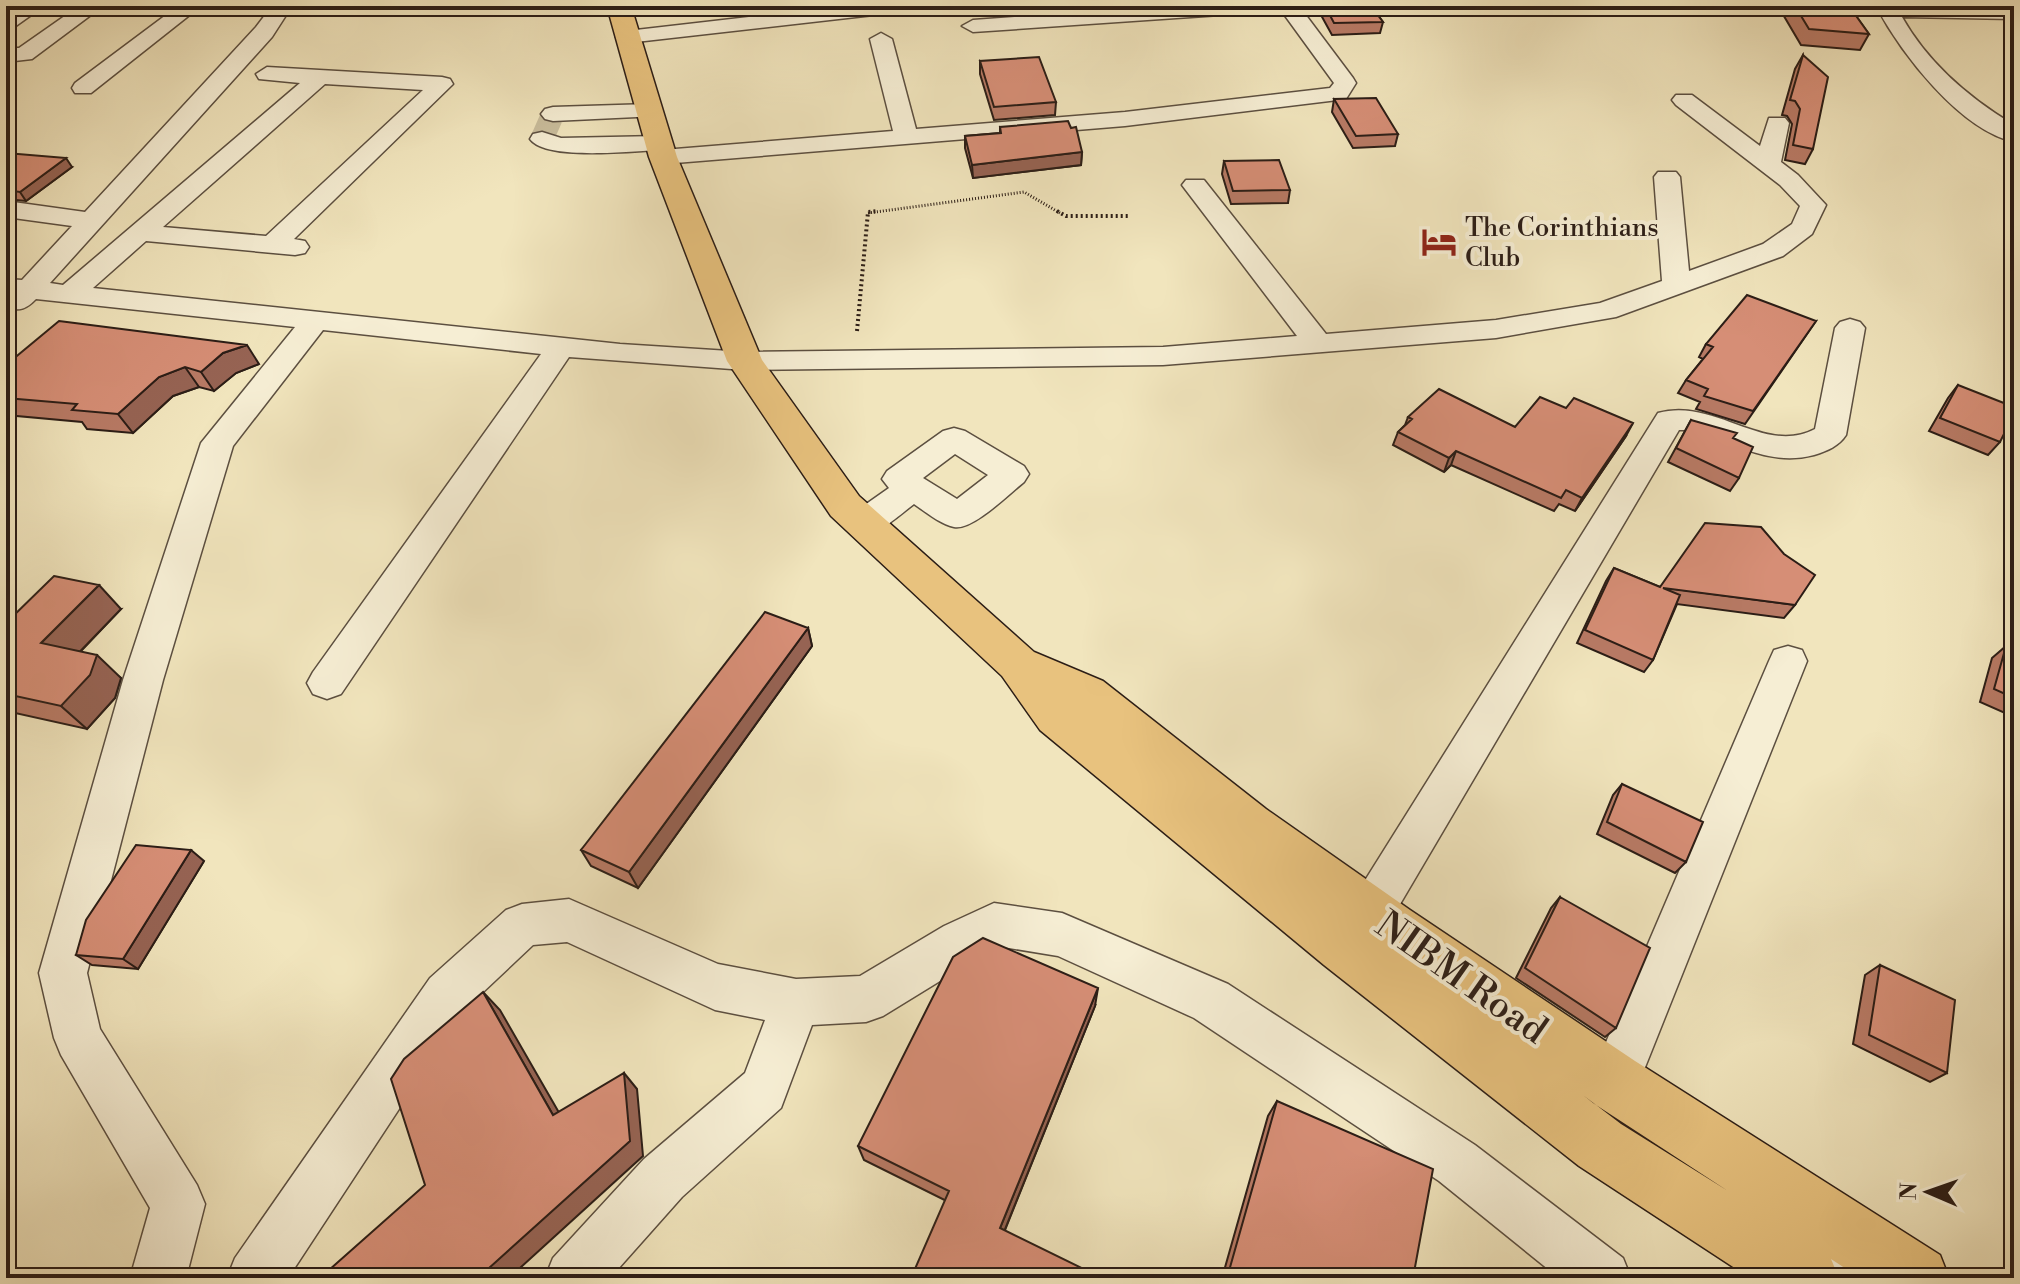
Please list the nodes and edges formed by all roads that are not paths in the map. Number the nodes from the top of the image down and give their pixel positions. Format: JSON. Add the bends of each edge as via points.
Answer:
{"nodes":[{"id":1,"x":34,"y":6,"type":"edge"},
{"id":2,"x":93,"y":6,"type":"edge"},
{"id":3,"x":191,"y":6,"type":"edge"},
{"id":4,"x":282,"y":6,"type":"edge"},
{"id":5,"x":900,"y":6,"type":"edge"},
{"id":6,"x":1264,"y":6,"type":"edge"},
{"id":7,"x":1288,"y":6,"type":"edge"},
{"id":8,"x":1887,"y":8,"type":"edge"},
{"id":9,"x":1109,"y":11,"type":"edge"},
{"id":10,"x":2014,"y":13,"type":"edge"},
{"id":11,"x":623,"y":22,"type":"edge"},
{"id":12,"x":6,"y":24,"type":"edge"},
{"id":13,"x":973,"y":26,"type":"dead end"},
{"id":14,"x":881,"y":39,"type":"dead end"},
{"id":15,"x":6,"y":55,"type":"edge"},
{"id":16,"x":267,"y":74,"type":"dead end"},
{"id":17,"x":321,"y":76,"type":"junction"},
{"id":18,"x":83,"y":88,"type":"dead end"},
{"id":19,"x":1684,"y":100,"type":"dead end"},
{"id":20,"x":553,"y":114,"type":"dead end"},
{"id":21,"x":1777,"y":123,"type":"dead end"},
{"id":22,"x":2014,"y":135,"type":"edge"},
{"id":23,"x":657,"y":137,"type":"junction"},
{"id":24,"x":542,"y":139,"type":"dead end"},
{"id":25,"x":907,"y":139,"type":"junction"},
{"id":26,"x":1768,"y":163,"type":"junction"},
{"id":27,"x":1667,"y":177,"type":"dead end"},
{"id":28,"x":1195,"y":185,"type":"dead end"},
{"id":29,"x":6,"y":209,"type":"edge"},
{"id":30,"x":90,"y":221,"type":"junction"},
{"id":31,"x":143,"y":233,"type":"junction"},
{"id":32,"x":272,"y":245,"type":"junction"},
{"id":33,"x":306,"y":249,"type":"dead end"},
{"id":34,"x":1676,"y":286,"type":"junction"},
{"id":35,"x":18,"y":288,"type":"edge"},
{"id":36,"x":69,"y":294,"type":"junction"},
{"id":37,"x":6,"y":314,"type":"edge"},
{"id":38,"x":314,"y":322,"type":"junction"},
{"id":39,"x":1850,"y":328,"type":"dead end"},
{"id":40,"x":562,"y":345,"type":"junction"},
{"id":41,"x":1319,"y":345,"type":"junction"},
{"id":42,"x":745,"y":361,"type":"junction"},
{"id":43,"x":913,"y":488,"type":"dead end"},
{"id":44,"x":864,"y":523,"type":"junction"},
{"id":45,"x":1788,"y":661,"type":"dead end"},
{"id":46,"x":1018,"y":664,"type":"junction"},
{"id":47,"x":327,"y":683,"type":"dead end"},
{"id":48,"x":1370,"y":913,"type":"junction"},
{"id":49,"x":796,"y":1002,"type":"junction"},
{"id":50,"x":1614,"y":1082,"type":"junction"},
{"id":51,"x":1847,"y":1258,"type":"edge"},
{"id":52,"x":158,"y":1278,"type":"edge"},
{"id":53,"x":255,"y":1278,"type":"edge"},
{"id":54,"x":573,"y":1278,"type":"edge"},
{"id":55,"x":1603,"y":1278,"type":"edge"},
{"id":56,"x":1807,"y":1278,"type":"edge"},
{"id":57,"x":1917,"y":1278,"type":"edge"}],
"edges":[{"from":1,"to":12,"type":"street"},
{"from":2,"to":15,"type":"street","via":[[23,55]]},
{"from":3,"to":18,"type":"street"},
{"from":4,"to":30,"type":"street"},
{"from":5,"to":11,"type":"street"},
{"from":6,"to":9,"type":"street"},
{"from":7,"to":25,"type":"street","via":[[1345,83],[1338,94]]},
{"from":8,"to":10,"type":"street"},
{"from":8,"to":22,"type":"street","via":[[1902,37],[1939,79],[1980,116]]},
{"from":9,"to":13,"type":"street"},
{"from":11,"to":23,"type":"main road"},
{"from":14,"to":25,"type":"street"},
{"from":16,"to":17,"type":"street"},
{"from":17,"to":31,"type":"street"},
{"from":17,"to":32,"type":"street","via":[[442,84]]},
{"from":19,"to":26,"type":"street"},
{"from":20,"to":23,"type":"street"},
{"from":21,"to":26,"type":"street"},
{"from":23,"to":24,"type":"street","via":[[558,145]]},
{"from":23,"to":25,"type":"street"},
{"from":23,"to":42,"type":"main road"},
{"from":26,"to":34,"type":"street","via":[[1813,205],[1803,228],[1773,250]]},
{"from":27,"to":34,"type":"street"},
{"from":28,"to":41,"type":"street"},
{"from":29,"to":30,"type":"street"},
{"from":30,"to":35,"type":"street"},
{"from":31,"to":32,"type":"street"},
{"from":31,"to":36,"type":"street"},
{"from":32,"to":33,"type":"street"},
{"from":34,"to":41,"type":"street","via":[[1606,311],[1496,329]]},
{"from":35,"to":36,"type":"street"},
{"from":35,"to":37,"type":"street"},
{"from":36,"to":38,"type":"street"},
{"from":38,"to":40,"type":"street"},
{"from":38,"to":52,"type":"street","via":[[217,443],[143,680],[63,973],[78,1038],[178,1204]]},
{"from":39,"to":48,"type":"street","via":[[1830,435],[1813,447],[1759,445],[1691,419],[1669,420]]},
{"from":40,"to":42,"type":"street"},
{"from":40,"to":47,"type":"street"},
{"from":41,"to":42,"type":"street","via":[[1160,343]]},
{"from":42,"to":44,"type":"main road","via":[[845,506]]},
{"from":43,"to":44,"type":"street"},
{"from":44,"to":46,"type":"main road"},
{"from":45,"to":50,"type":"street"},
{"from":46,"to":48,"type":"main road","name":"NIBM Road","via":[[1087,694],[1248,824]]},
{"from":46,"to":56,"type":"main road","via":[[1056,717],[1355,956],[1600,1145]]},
{"from":48,"to":50,"type":"main road","name":"NIBM Road"},
{"from":49,"to":53,"type":"street","via":[[715,987],[569,920],[522,925],[447,994]]},
{"from":49,"to":54,"type":"street","via":[[763,1090],[663,1178]]},
{"from":49,"to":55,"type":"street","via":[[866,999],[994,924],[1062,935],[1211,1001],[1457,1163]]},
{"from":50,"to":51,"type":"main road","name":"NIBM Road"},
{"from":51,"to":57,"type":"main road","name":"NIBM Road"}]}
